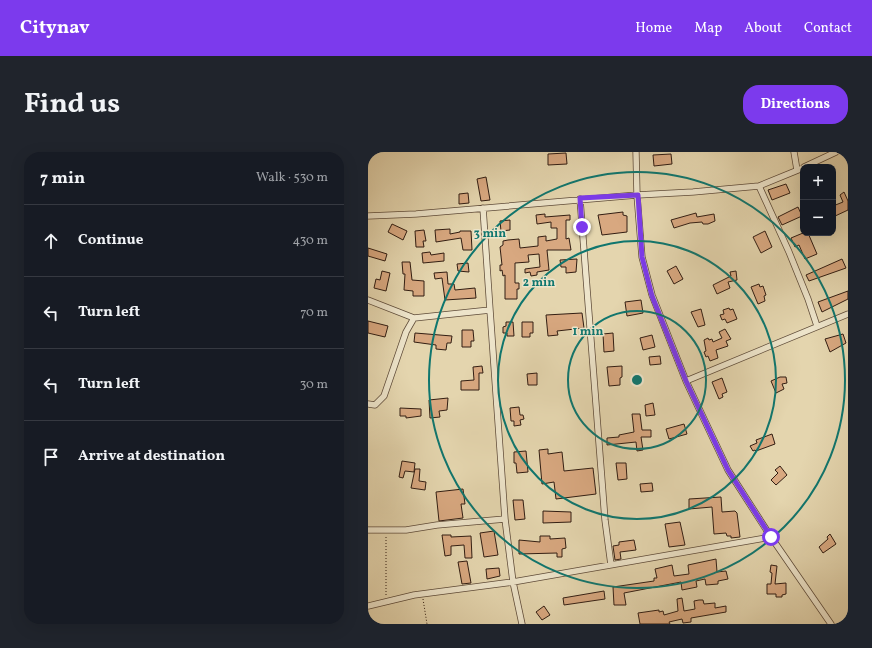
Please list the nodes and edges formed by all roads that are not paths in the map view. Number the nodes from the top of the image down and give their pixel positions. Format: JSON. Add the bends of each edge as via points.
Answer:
{"nodes":[{"id":1,"x":636,"y":152,"type":"edge"},
{"id":2,"x":794,"y":152,"type":"edge"},
{"id":3,"x":836,"y":152,"type":"edge"},
{"id":4,"x":800,"y":164,"type":"edge"},
{"id":5,"x":810,"y":164,"type":"edge"},
{"id":6,"x":800,"y":169,"type":"edge"},
{"id":7,"x":759,"y":186,"type":"junction"},
{"id":8,"x":638,"y":195,"type":"junction"},
{"id":9,"x":580,"y":198,"type":"junction"},
{"id":10,"x":482,"y":208,"type":"junction"},
{"id":11,"x":368,"y":216,"type":"edge"},
{"id":12,"x":368,"y":300,"type":"edge"},
{"id":13,"x":490,"y":310,"type":"junction"},
{"id":14,"x":848,"y":314,"type":"edge"},
{"id":15,"x":414,"y":318,"type":"junction"},
{"id":16,"x":817,"y":326,"type":"junction"},
{"id":17,"x":686,"y":381,"type":"junction"},
{"id":18,"x":368,"y":404,"type":"edge"},
{"id":19,"x":504,"y":519,"type":"junction"},
{"id":20,"x":368,"y":530,"type":"edge"},
{"id":21,"x":771,"y":537,"type":"junction"},
{"id":22,"x":611,"y":565,"type":"junction"},
{"id":23,"x":513,"y":582,"type":"junction"},
{"id":24,"x":368,"y":606,"type":"edge"},
{"id":25,"x":848,"y":621,"type":"edge"},
{"id":26,"x":522,"y":624,"type":"edge"},
{"id":27,"x":831,"y":624,"type":"edge"},
{"id":28,"x":844,"y":624,"type":"edge"}],
"edges":[{"from":1,"to":8,"type":"street"},
{"from":2,"to":4,"type":"street"},
{"from":3,"to":5,"type":"street"},
{"from":6,"to":7,"type":"street"},
{"from":7,"to":8,"type":"street"},
{"from":7,"to":16,"type":"street","via":[[789,252]]},
{"from":8,"to":9,"type":"street"},
{"from":8,"to":17,"type":"street","via":[[642,257],[652,296]]},
{"from":9,"to":10,"type":"street"},
{"from":9,"to":22,"type":"street","via":[[605,520]]},
{"from":10,"to":11,"type":"street"},
{"from":10,"to":13,"type":"street"},
{"from":12,"to":15,"type":"street"},
{"from":13,"to":15,"type":"street"},
{"from":13,"to":19,"type":"street"},
{"from":14,"to":16,"type":"street"},
{"from":15,"to":18,"type":"street","via":[[406,332],[384,396],[375,405]]},
{"from":16,"to":17,"type":"street"},
{"from":17,"to":21,"type":"street","via":[[728,470]]},
{"from":19,"to":20,"type":"street","via":[[406,530]]},
{"from":19,"to":23,"type":"street"},
{"from":21,"to":22,"type":"street"},
{"from":21,"to":27,"type":"street"},
{"from":22,"to":23,"type":"street"},
{"from":23,"to":24,"type":"street","via":[[422,594]]},
{"from":23,"to":26,"type":"street"},
{"from":25,"to":28,"type":"street"}]}
